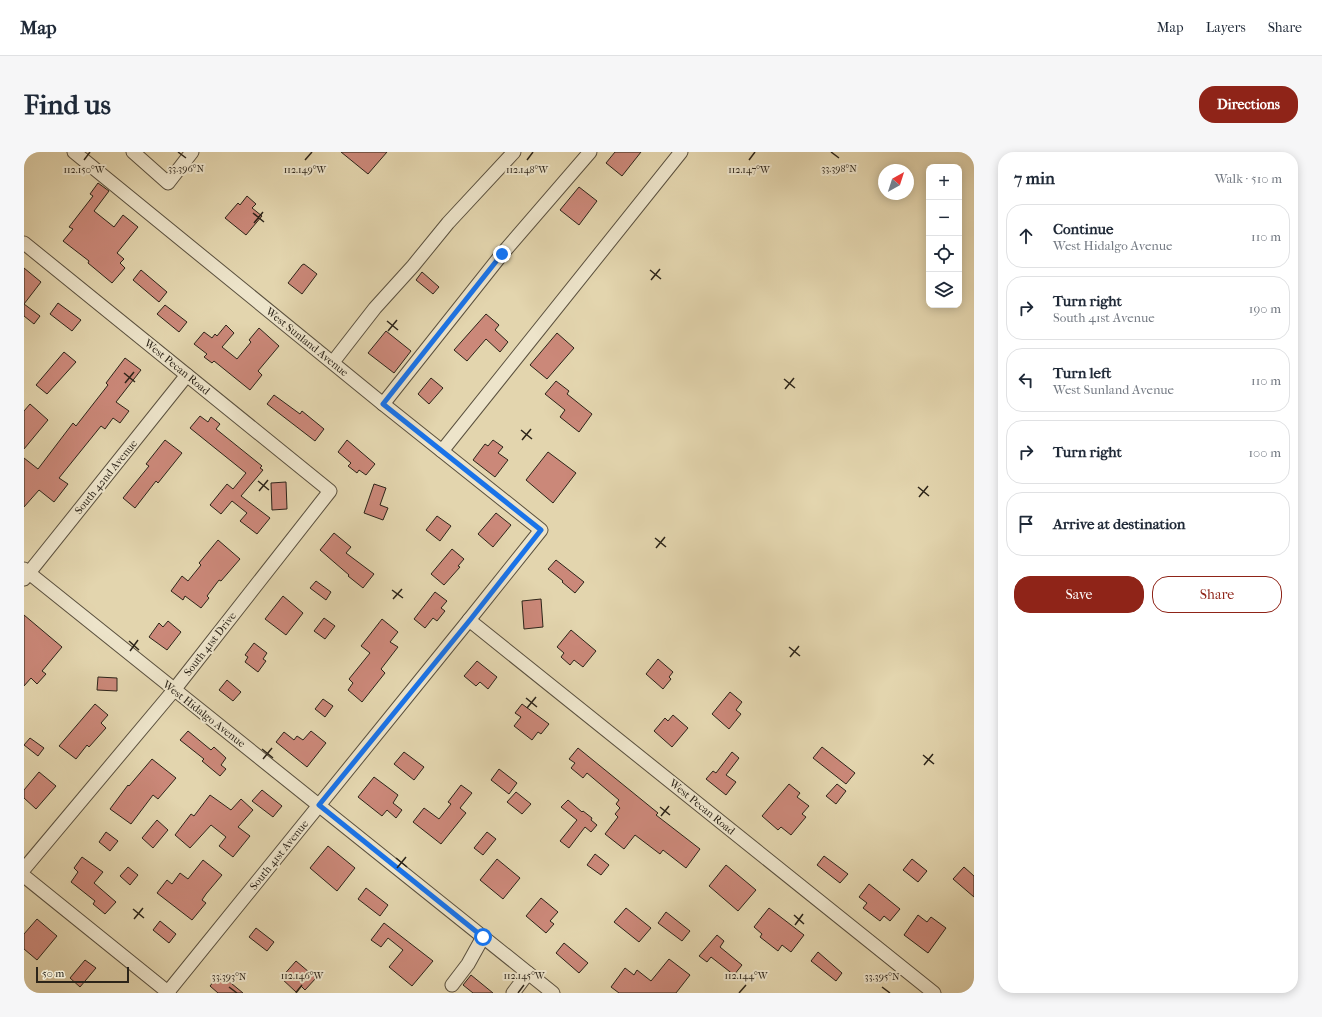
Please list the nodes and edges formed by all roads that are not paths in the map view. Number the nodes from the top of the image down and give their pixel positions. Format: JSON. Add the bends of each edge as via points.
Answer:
{"nodes":[{"id":1,"x":74,"y":152,"type":"edge"},
{"id":2,"x":133,"y":152,"type":"edge"},
{"id":3,"x":192,"y":152,"type":"edge"},
{"id":4,"x":514,"y":152,"type":"edge"},
{"id":5,"x":590,"y":152,"type":"edge"},
{"id":6,"x":681,"y":152,"type":"edge"},
{"id":7,"x":24,"y":243,"type":"edge"},
{"id":8,"x":333,"y":362,"type":"junction"},
{"id":9,"x":187,"y":376,"type":"junction"},
{"id":10,"x":383,"y":404,"type":"junction"},
{"id":11,"x":442,"y":451,"type":"junction"},
{"id":12,"x":330,"y":490,"type":"joint"},
{"id":13,"x":541,"y":530,"type":"joint"},
{"id":14,"x":26,"y":574,"type":"edge"},
{"id":15,"x":470,"y":620,"type":"junction"},
{"id":16,"x":174,"y":690,"type":"junction"},
{"id":17,"x":319,"y":805,"type":"junction"},
{"id":18,"x":24,"y":869,"type":"edge"},
{"id":19,"x":24,"y":876,"type":"edge"},
{"id":20,"x":483,"y":937,"type":"junction"},
{"id":21,"x":528,"y":973,"type":"junction"},
{"id":22,"x":452,"y":985,"type":"dead end"},
{"id":23,"x":168,"y":993,"type":"edge"},
{"id":24,"x":513,"y":993,"type":"edge"},
{"id":25,"x":553,"y":993,"type":"edge"},
{"id":26,"x":934,"y":993,"type":"edge"}],
"edges":[{"from":1,"to":8,"type":"street","name":"West Sunland Avenue"},
{"from":2,"to":3,"type":"street","via":[[168,182]]},
{"from":4,"to":8,"type":"street","via":[[448,223],[375,308]]},
{"from":5,"to":10,"type":"street","via":[[502,254]]},
{"from":6,"to":11,"type":"street"},
{"from":7,"to":9,"type":"street","name":"West Pecan Road"},
{"from":8,"to":10,"type":"street","name":"West Sunland Avenue"},
{"from":9,"to":12,"type":"street","name":"West Pecan Road"},
{"from":9,"to":14,"type":"street","name":"South 42nd Avenue"},
{"from":10,"to":11,"type":"street","name":"West Sunland Avenue"},
{"from":11,"to":13,"type":"street","name":"West Sunland Avenue"},
{"from":12,"to":16,"type":"street","name":"South 41st Drive"},
{"from":13,"to":15,"type":"street","name":"South 41st Avenue"},
{"from":14,"to":16,"type":"street","name":"West Hidalgo Avenue"},
{"from":15,"to":17,"type":"street","name":"South 41st Avenue"},
{"from":15,"to":26,"type":"street","name":"West Pecan Road"},
{"from":16,"to":17,"type":"street","name":"West Hidalgo Avenue"},
{"from":16,"to":18,"type":"street","name":"South 41st Drive"},
{"from":17,"to":20,"type":"street","name":"West Hidalgo Avenue"},
{"from":17,"to":23,"type":"street","name":"South 41st Avenue"},
{"from":19,"to":23,"type":"street"},
{"from":20,"to":21,"type":"street","name":"West Hidalgo Avenue"},
{"from":20,"to":22,"type":"street","via":[[468,964]]},
{"from":21,"to":24,"type":"street"},
{"from":21,"to":25,"type":"street","name":"West Hidalgo Avenue"}]}
